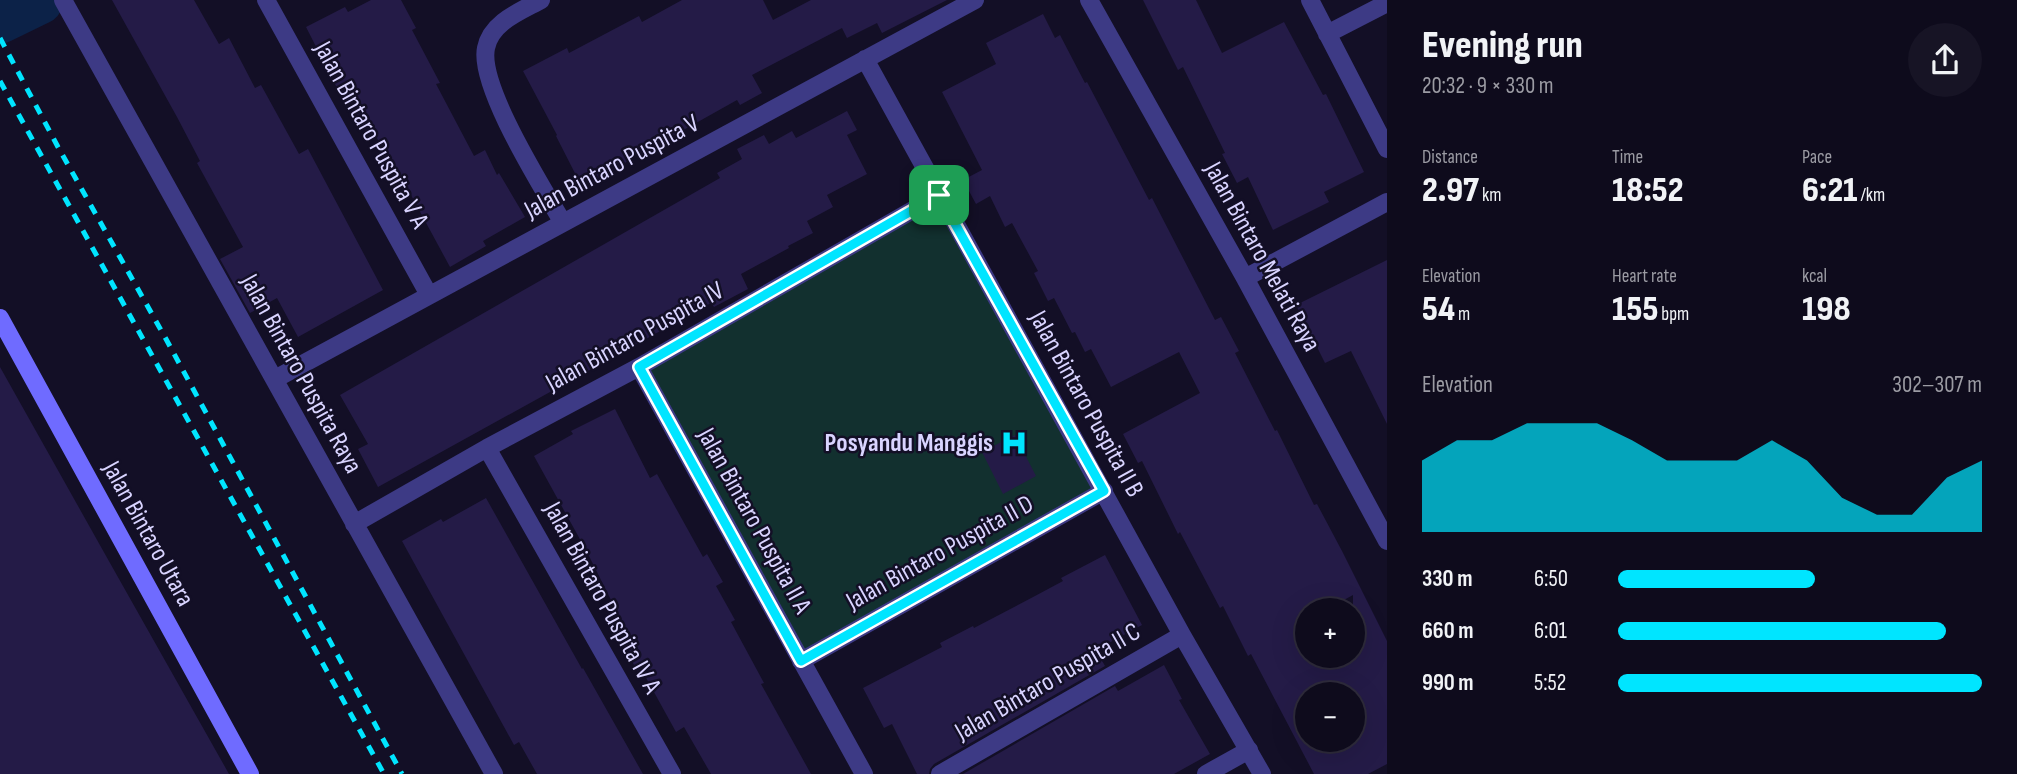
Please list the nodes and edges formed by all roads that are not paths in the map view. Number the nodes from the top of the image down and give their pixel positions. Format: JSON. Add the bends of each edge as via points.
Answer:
{"nodes":[{"id":1,"x":266,"y":0,"type":"edge"},
{"id":2,"x":541,"y":0,"type":"edge"},
{"id":3,"x":975,"y":0,"type":"edge"},
{"id":4,"x":1089,"y":0,"type":"edge"},
{"id":5,"x":1310,"y":0,"type":"edge"},
{"id":6,"x":1387,"y":3,"type":"edge"},
{"id":7,"x":66,"y":6,"type":"edge"},
{"id":8,"x":1326,"y":34,"type":"junction"},
{"id":9,"x":866,"y":59,"type":"junction"},
{"id":10,"x":1387,"y":149,"type":"edge"},
{"id":11,"x":939,"y":195,"type":"junction"},
{"id":12,"x":1387,"y":202,"type":"edge"},
{"id":13,"x":563,"y":223,"type":"junction"},
{"id":14,"x":1245,"y":278,"type":"junction"},
{"id":15,"x":429,"y":295,"type":"junction"},
{"id":16,"x":0,"y":318,"type":"edge"},
{"id":17,"x":639,"y":367,"type":"junction"},
{"id":18,"x":275,"y":379,"type":"junction"},
{"id":19,"x":487,"y":448,"type":"junction"},
{"id":20,"x":1104,"y":491,"type":"junction"},
{"id":21,"x":354,"y":524,"type":"junction"},
{"id":22,"x":1387,"y":541,"type":"edge"},
{"id":23,"x":1182,"y":635,"type":"junction"},
{"id":24,"x":801,"y":661,"type":"junction"},
{"id":25,"x":1249,"y":750,"type":"junction"},
{"id":26,"x":250,"y":774,"type":"edge"},
{"id":27,"x":494,"y":774,"type":"edge"},
{"id":28,"x":672,"y":774,"type":"edge"},
{"id":29,"x":864,"y":774,"type":"edge"},
{"id":30,"x":940,"y":774,"type":"edge"},
{"id":31,"x":1206,"y":774,"type":"edge"},
{"id":32,"x":1262,"y":774,"type":"edge"}],
"edges":[{"from":1,"to":15,"type":"street","name":"Jalan Bintaro Puspita V A"},
{"from":2,"to":13,"type":"street","via":[[507,18],[494,32],[486,47],[486,65],[510,131]]},
{"from":3,"to":9,"type":"street","name":"Jalan Bintaro Puspita V"},
{"from":4,"to":14,"type":"street","name":"Jalan Bintaro Melati Raya"},
{"from":5,"to":8,"type":"street"},
{"from":6,"to":8,"type":"street"},
{"from":7,"to":18,"type":"street","name":"Jalan Bintaro Puspita Raya"},
{"from":8,"to":10,"type":"street"},
{"from":9,"to":11,"type":"street","name":"Jalan Bintaro Puspita II B"},
{"from":9,"to":13,"type":"street","name":"Jalan Bintaro Puspita V"},
{"from":11,"to":17,"type":"street","name":"Jalan Bintaro Puspita IV"},
{"from":11,"to":20,"type":"street","name":"Jalan Bintaro Puspita II B"},
{"from":12,"to":14,"type":"street"},
{"from":13,"to":15,"type":"street","name":"Jalan Bintaro Puspita V"},
{"from":14,"to":22,"type":"street","name":"Jalan Bintaro Melati Raya"},
{"from":15,"to":18,"type":"street","name":"Jalan Bintaro Puspita V"},
{"from":16,"to":26,"type":"main road","name":"Jalan Bintaro Utara"},
{"from":17,"to":19,"type":"street","name":"Jalan Bintaro Puspita IV"},
{"from":17,"to":24,"type":"street","name":"Jalan Bintaro Puspita II A"},
{"from":18,"to":21,"type":"street","name":"Jalan Bintaro Puspita Raya"},
{"from":19,"to":21,"type":"street","name":"Jalan Bintaro Puspita IV"},
{"from":19,"to":28,"type":"street","name":"Jalan Bintaro Puspita IV A"},
{"from":20,"to":23,"type":"street","name":"Jalan Bintaro Puspita II B"},
{"from":20,"to":24,"type":"street","name":"Jalan Bintaro Puspita II D"},
{"from":21,"to":27,"type":"street","name":"Jalan Bintaro Puspita Raya"},
{"from":23,"to":25,"type":"street","name":"Jalan Bintaro Puspita II B"},
{"from":23,"to":30,"type":"street","name":"Jalan Bintaro Puspita II C"},
{"from":24,"to":29,"type":"street","name":"Jalan Bintaro Puspita II A"},
{"from":25,"to":31,"type":"street"},
{"from":25,"to":32,"type":"street","name":"Jalan Bintaro Puspita II B"}]}
